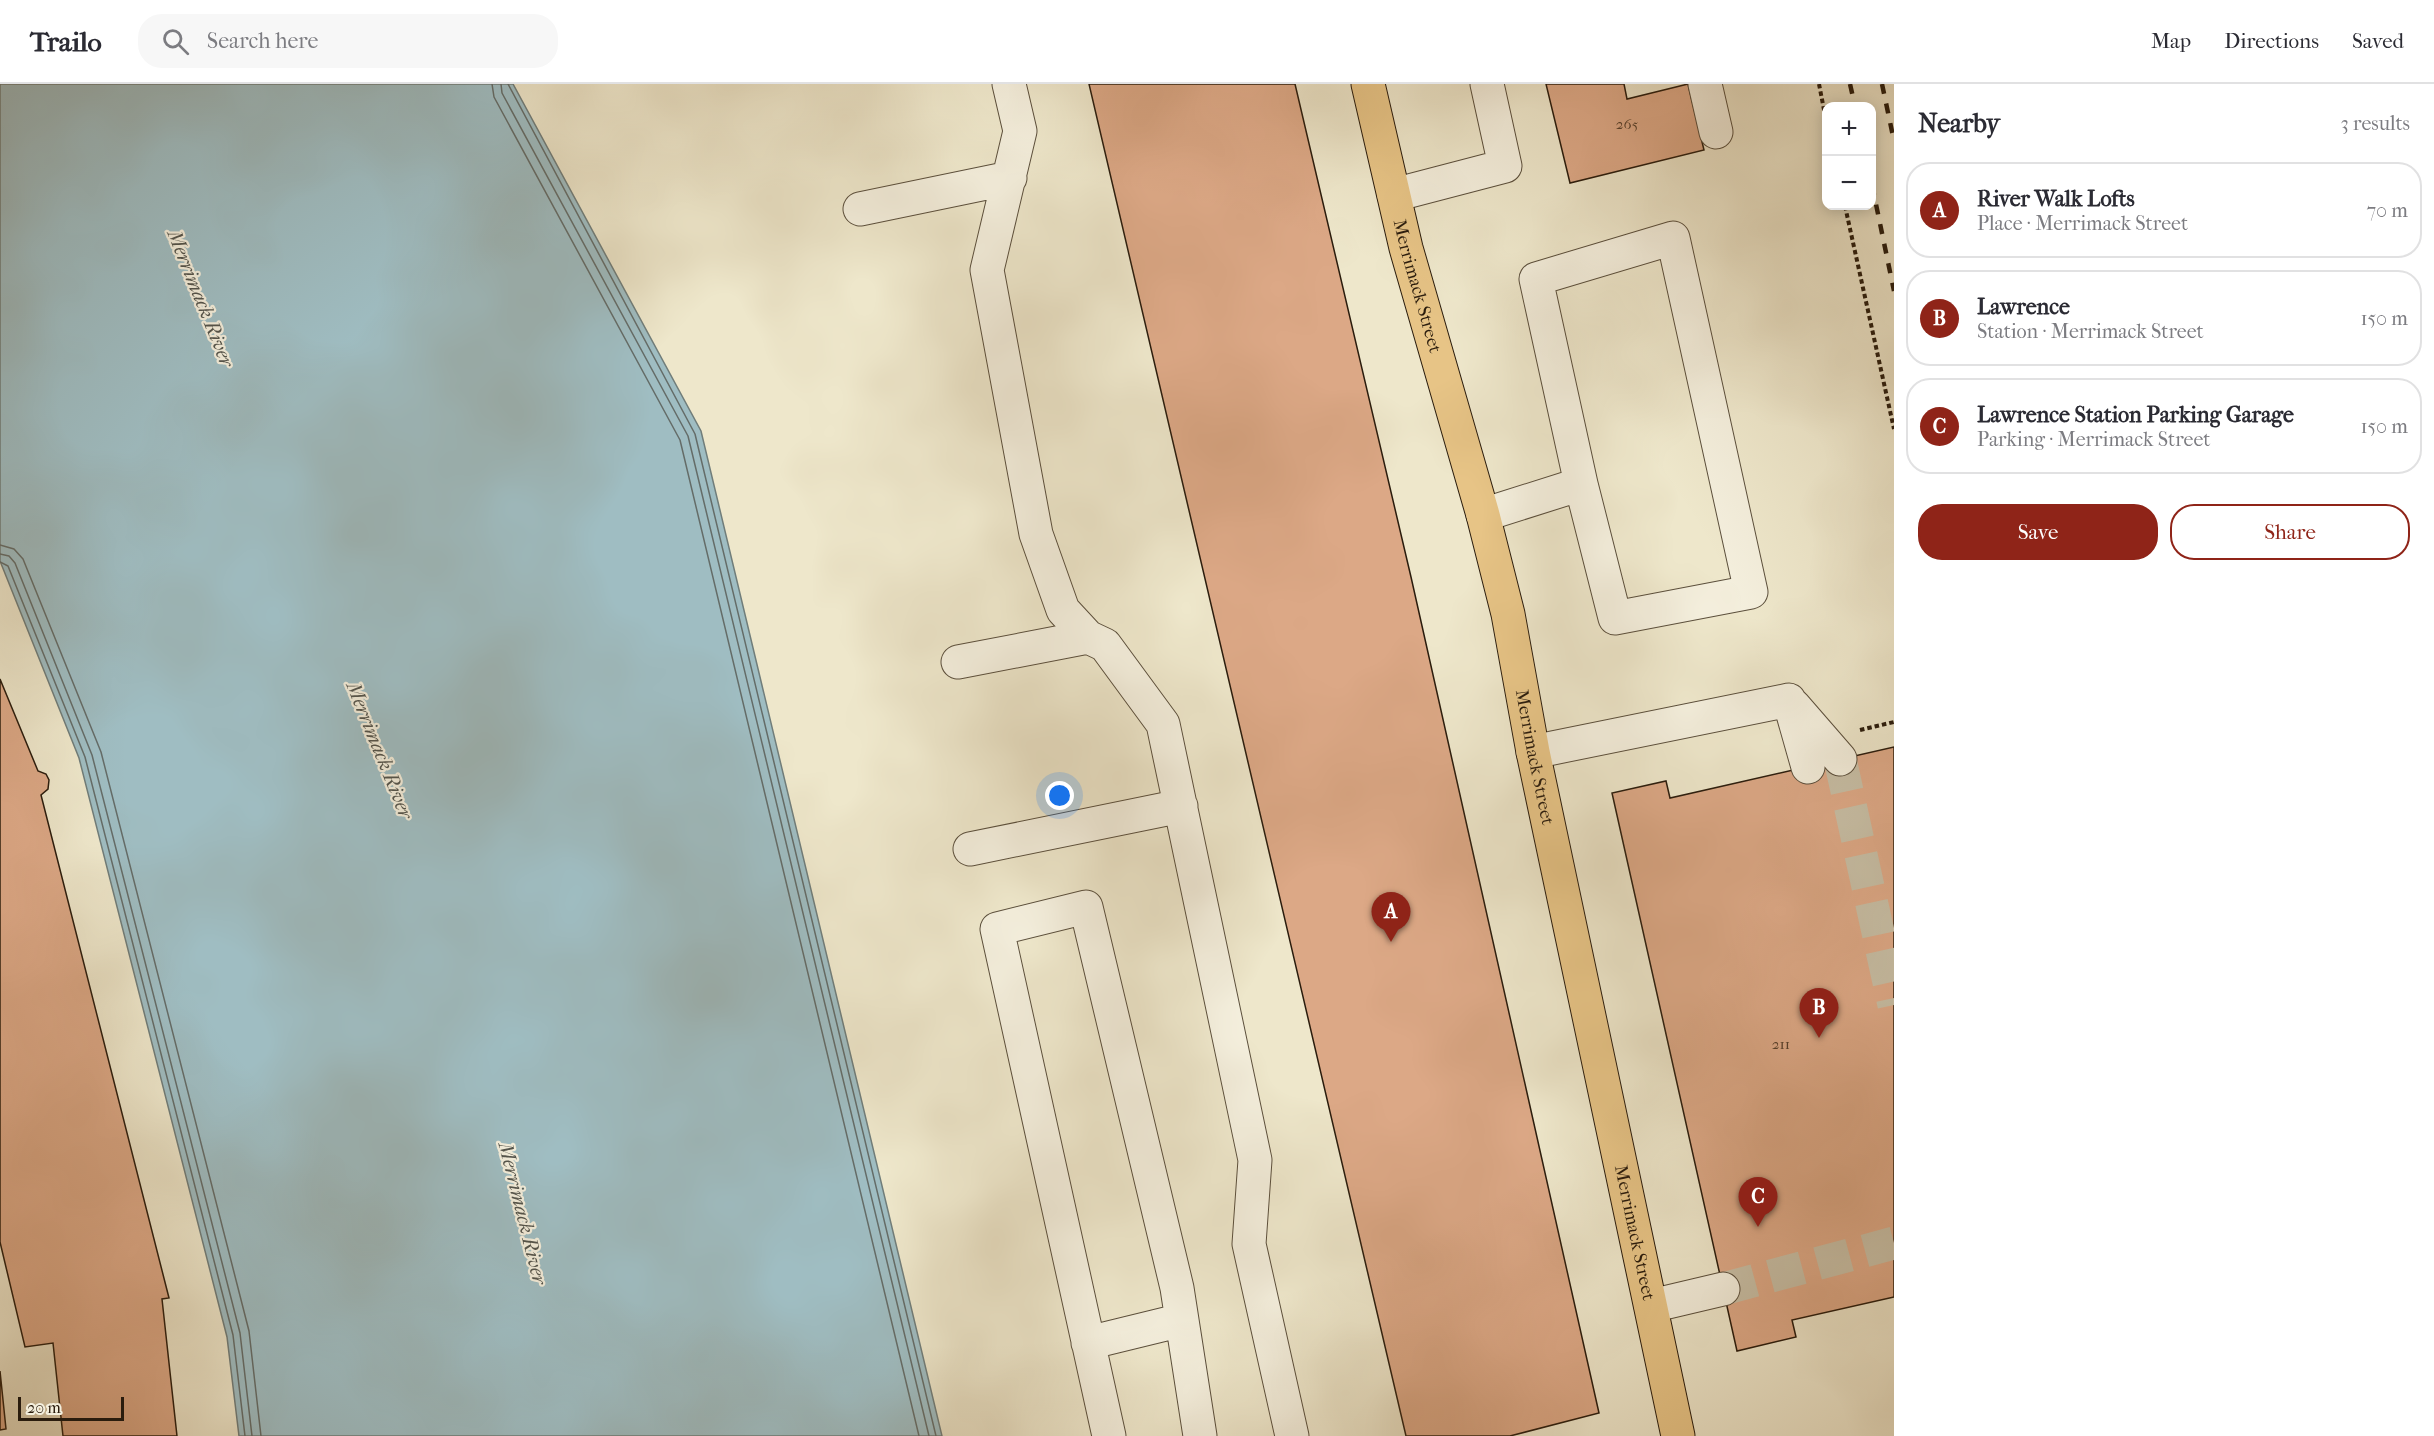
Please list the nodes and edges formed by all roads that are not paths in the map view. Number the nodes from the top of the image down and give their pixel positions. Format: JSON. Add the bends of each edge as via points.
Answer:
{"nodes":[{"id":1,"x":1009,"y":84,"type":"edge"},
{"id":2,"x":1368,"y":84,"type":"edge"},
{"id":3,"x":1487,"y":84,"type":"edge"},
{"id":4,"x":1705,"y":84,"type":"edge"},
{"id":5,"x":1716,"y":132,"type":"dead end"},
{"id":6,"x":1010,"y":178,"type":"junction"},
{"id":7,"x":1394,"y":195,"type":"junction"},
{"id":8,"x":860,"y":209,"type":"dead end"},
{"id":9,"x":1581,"y":484,"type":"junction"},
{"id":10,"x":1483,"y":516,"type":"junction"},
{"id":11,"x":1088,"y":637,"type":"junction"},
{"id":12,"x":958,"y":662,"type":"dead end"},
{"id":13,"x":1789,"y":700,"type":"junction"},
{"id":14,"x":1847,"y":746,"type":"tunnel mouth"},
{"id":15,"x":1533,"y":752,"type":"junction"},
{"id":16,"x":1808,"y":767,"type":"tunnel mouth"},
{"id":17,"x":1181,"y":806,"type":"junction"},
{"id":18,"x":970,"y":849,"type":"dead end"},
{"id":19,"x":1723,"y":1289,"type":"tunnel mouth"},
{"id":20,"x":1651,"y":1306,"type":"junction"},
{"id":21,"x":1182,"y":1320,"type":"junction"},
{"id":22,"x":1088,"y":1343,"type":"junction"},
{"id":23,"x":1109,"y":1436,"type":"edge"},
{"id":24,"x":1200,"y":1436,"type":"edge"},
{"id":25,"x":1292,"y":1436,"type":"edge"},
{"id":26,"x":1678,"y":1436,"type":"edge"}],
"edges":[{"from":1,"to":6,"type":"lane","via":[[1020,131]]},
{"from":2,"to":7,"type":"main road","name":"Merrimack Street"},
{"from":3,"to":7,"type":"lane","via":[[1505,166]]},
{"from":4,"to":5,"type":"lane"},
{"from":6,"to":8,"type":"lane"},
{"from":6,"to":11,"type":"lane","via":[[987,270],[1036,534],[1064,610]]},
{"from":7,"to":10,"type":"main road","name":"Merrimack Street"},
{"from":9,"to":9,"type":"lane","via":[[1615,618],[1751,592],[1673,238],[1536,279]]},
{"from":9,"to":10,"type":"lane"},
{"from":10,"to":15,"type":"main road","name":"Merrimack Street","via":[[1508,614]]},
{"from":11,"to":12,"type":"lane"},
{"from":11,"to":17,"type":"lane","via":[[1105,645],[1163,724]]},
{"from":13,"to":14,"type":"lane"},
{"from":13,"to":15,"type":"lane"},
{"from":13,"to":16,"type":"lane"},
{"from":15,"to":20,"type":"main road","name":"Merrimack Street"},
{"from":17,"to":18,"type":"lane"},
{"from":17,"to":25,"type":"lane","via":[[1255,1160],[1249,1244]]},
{"from":19,"to":20,"type":"lane"},
{"from":20,"to":26,"type":"main road","name":"Merrimack Street"},
{"from":21,"to":22,"type":"lane"},
{"from":21,"to":22,"type":"lane","via":[[1086,907],[997,929]]},
{"from":21,"to":24,"type":"lane"},
{"from":22,"to":23,"type":"lane"}]}
